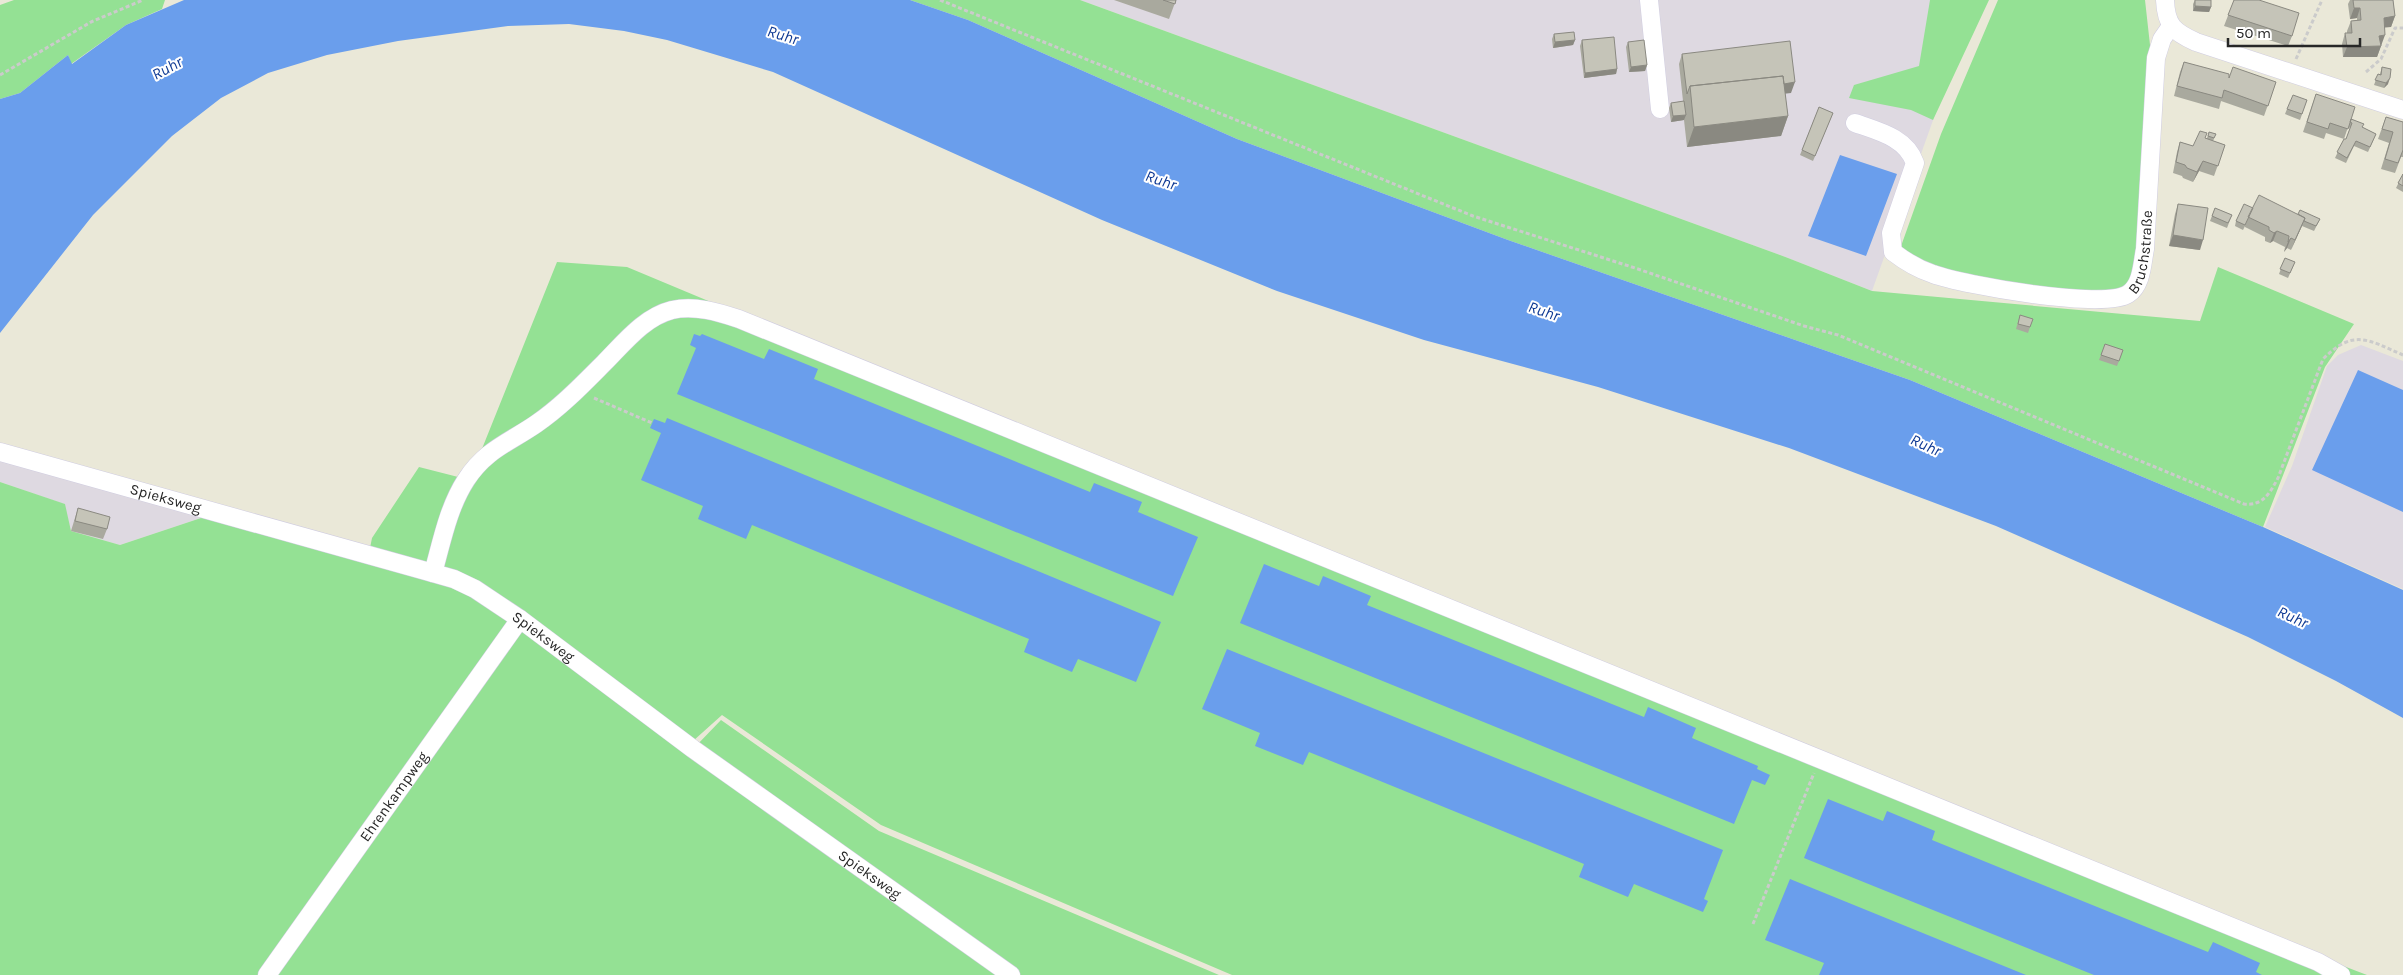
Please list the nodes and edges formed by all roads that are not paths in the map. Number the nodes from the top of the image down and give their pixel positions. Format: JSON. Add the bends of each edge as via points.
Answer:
{"nodes":[{"id":1,"x":1649,"y":0,"type":"edge"},
{"id":2,"x":2165,"y":0,"type":"edge"},
{"id":3,"x":2171,"y":26,"type":"junction"},
{"id":4,"x":1660,"y":109,"type":"dead end"},
{"id":5,"x":2403,"y":110,"type":"edge"},
{"id":6,"x":1854,"y":123,"type":"dead end"},
{"id":7,"x":0,"y":452,"type":"edge"},
{"id":8,"x":433,"y":573,"type":"junction"},
{"id":9,"x":520,"y":619,"type":"junction"},
{"id":10,"x":267,"y":975,"type":"edge"},
{"id":11,"x":1012,"y":975,"type":"edge"},
{"id":12,"x":2341,"y":975,"type":"edge"}],
"edges":[{"from":1,"to":4,"type":"street"},
{"from":2,"to":3,"type":"street"},
{"from":3,"to":5,"type":"street","via":[[2196,42]]},
{"from":3,"to":6,"type":"street","name":"Bruchstraße","via":[[2162,39],[2156,58],[2140,278],[2127,295],[2106,299],[1985,288],[1934,275],[1908,264],[1893,252],[1891,233],[1915,163],[1912,155],[1894,137]]},
{"from":7,"to":8,"type":"street","name":"Spieksweg"},
{"from":8,"to":9,"type":"street","name":"Spieksweg","via":[[475,589]]},
{"from":8,"to":12,"type":"street","via":[[445,529],[466,479],[494,449],[537,424],[578,389],[635,331],[652,319],[672,310],[711,310],[739,318],[2318,962]]},
{"from":9,"to":10,"type":"street","name":"Ehrenkampweg"},
{"from":9,"to":11,"type":"street","name":"Spieksweg","via":[[701,754]]}]}
